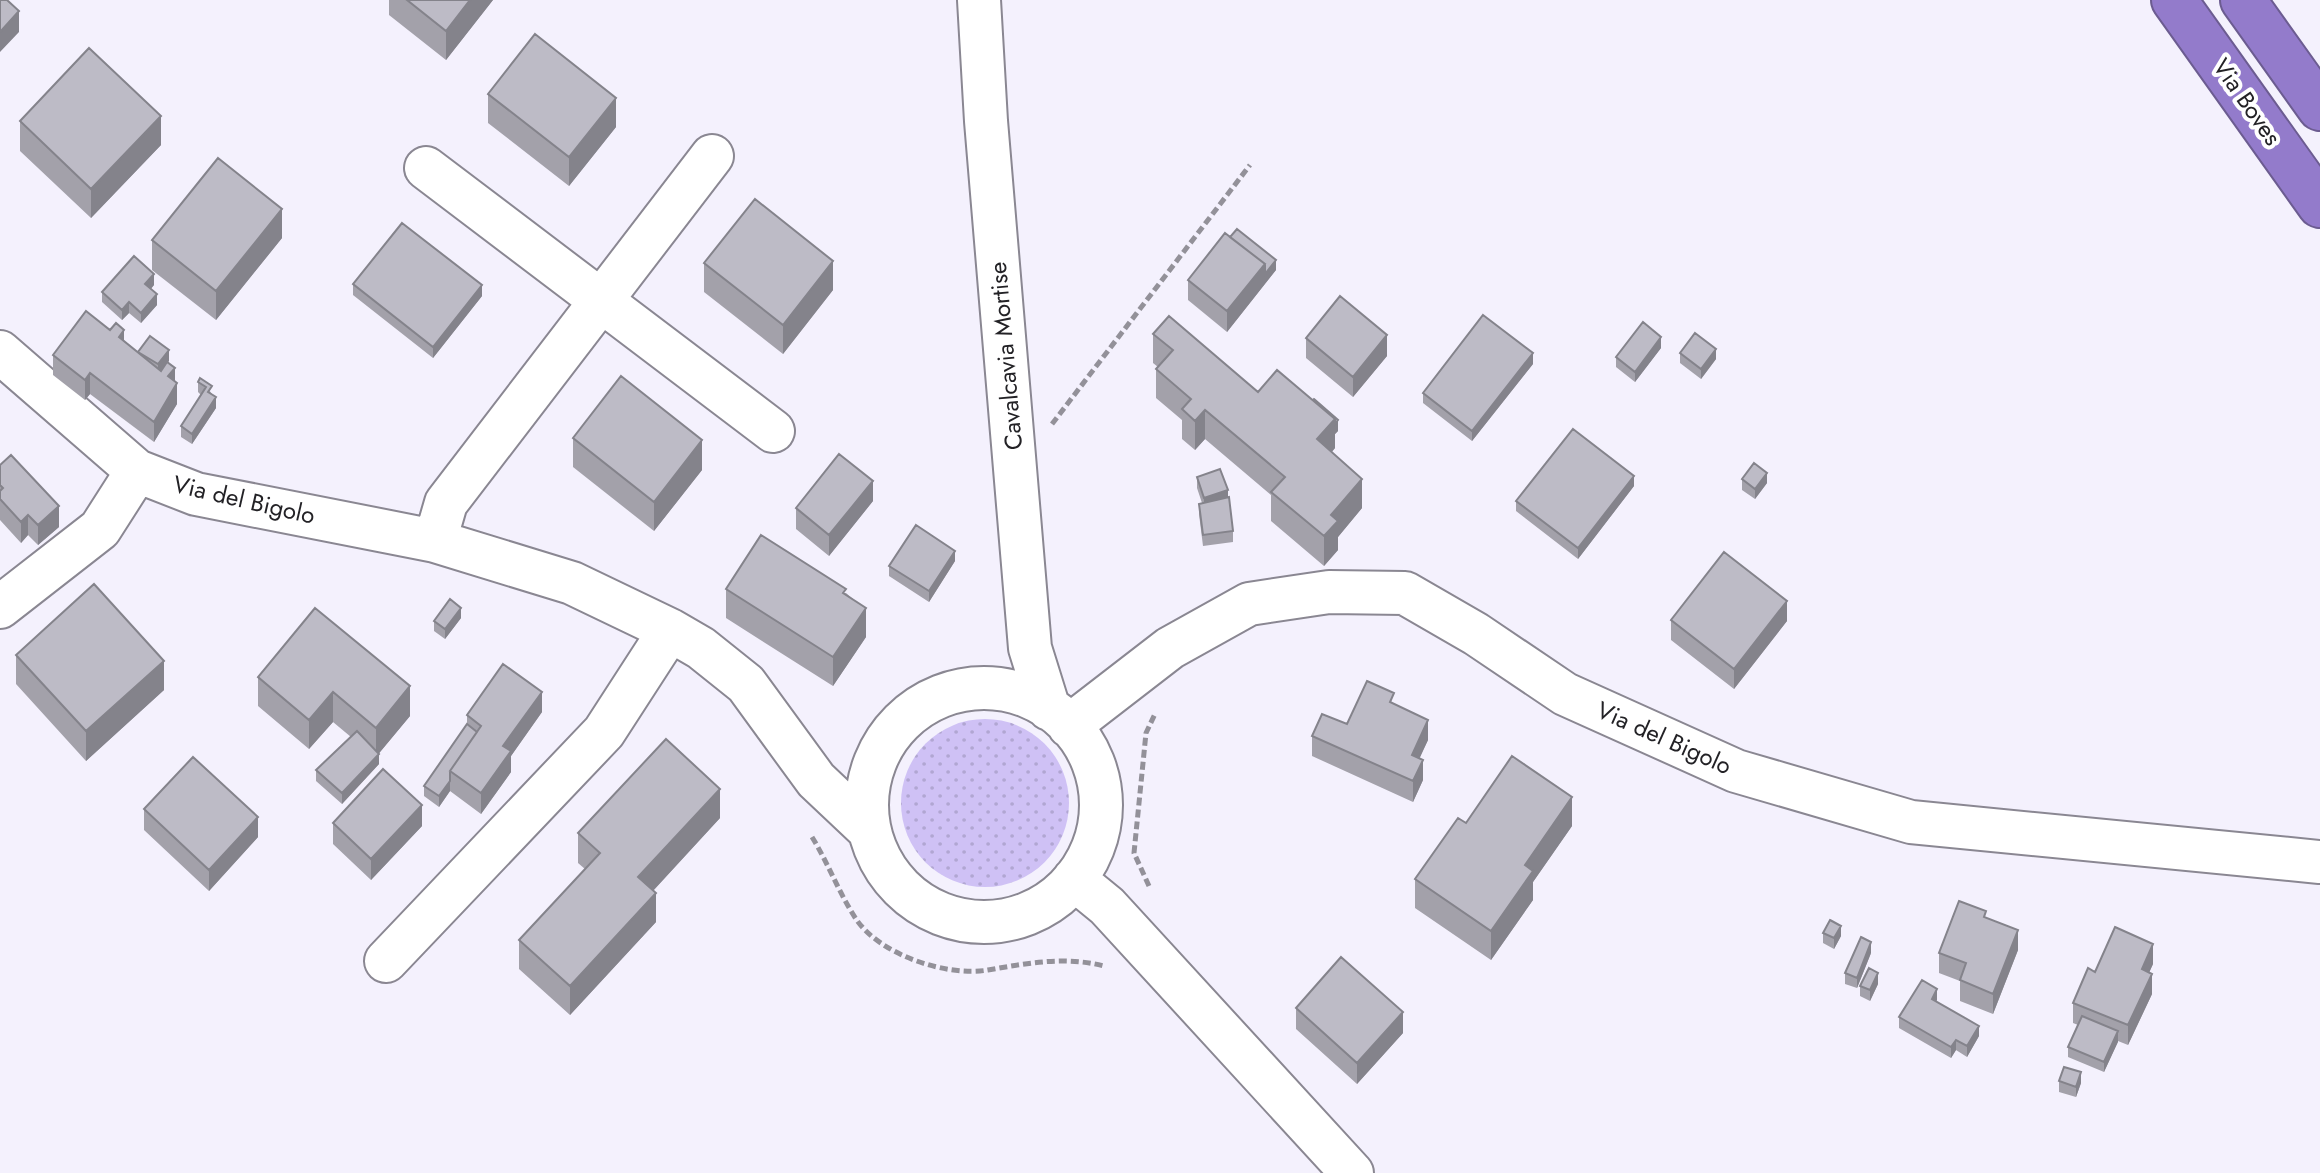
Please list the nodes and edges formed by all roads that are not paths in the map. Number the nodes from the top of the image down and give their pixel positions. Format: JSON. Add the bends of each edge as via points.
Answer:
{"nodes":[{"id":1,"x":979,"y":0,"type":"edge"},
{"id":2,"x":2174,"y":0,"type":"edge"},
{"id":3,"x":2243,"y":0,"type":"edge"},
{"id":4,"x":2320,"y":108,"type":"edge"},
{"id":5,"x":712,"y":156,"type":"dead end"},
{"id":6,"x":426,"y":168,"type":"dead end"},
{"id":7,"x":2320,"y":205,"type":"edge"},
{"id":8,"x":604,"y":300,"type":"junction"},
{"id":9,"x":0,"y":352,"type":"edge"},
{"id":10,"x":773,"y":431,"type":"dead end"},
{"id":11,"x":137,"y":471,"type":"junction"},
{"id":12,"x":435,"y":541,"type":"junction"},
{"id":13,"x":0,"y":607,"type":"edge"},
{"id":14,"x":670,"y":630,"type":"junction"},
{"id":15,"x":1059,"y":718,"type":"junction"},
{"id":16,"x":869,"y":830,"type":"junction"},
{"id":17,"x":2320,"y":862,"type":"edge"},
{"id":18,"x":1074,"y":879,"type":"junction"},
{"id":19,"x":386,"y":961,"type":"dead end"},
{"id":20,"x":1352,"y":1173,"type":"edge"}],
"edges":[{"from":1,"to":15,"type":"street","name":"Cavalcavia Mortise","via":[[1030,648]]},
{"from":2,"to":7,"type":"highway","name":"Via Boves"},
{"from":3,"to":4,"type":"highway"},
{"from":5,"to":8,"type":"street"},
{"from":6,"to":8,"type":"street"},
{"from":8,"to":10,"type":"street"},
{"from":8,"to":12,"type":"street","via":[[446,503]]},
{"from":9,"to":11,"type":"street","name":"Via del Bigolo"},
{"from":11,"to":12,"type":"street","name":"Via del Bigolo","via":[[196,494]]},
{"from":11,"to":13,"type":"street","via":[[100,529]]},
{"from":12,"to":14,"type":"street","name":"Via del Bigolo","via":[[572,583]]},
{"from":14,"to":16,"type":"street","name":"Via del Bigolo","via":[[746,684],[816,780]]},
{"from":14,"to":19,"type":"street","via":[[604,732]]},
{"from":15,"to":16,"type":"street","name":"Via del Bigolo","via":[[1029,698],[984,689],[938,697],[893,732],[875,762],[868,784]]},
{"from":15,"to":17,"type":"street","name":"Via del Bigolo","via":[[1249,604],[1329,592],[1405,593],[1565,694],[1765,780],[1911,822]]},
{"from":15,"to":18,"type":"street","name":"Via del Bigolo","via":[[1094,767],[1101,814],[1088,860]]},
{"from":16,"to":18,"type":"street","name":"Via del Bigolo","via":[[891,878],[932,910],[956,919],[1009,920],[1056,898]]},
{"from":18,"to":20,"type":"street","via":[[1107,906]]}]}
